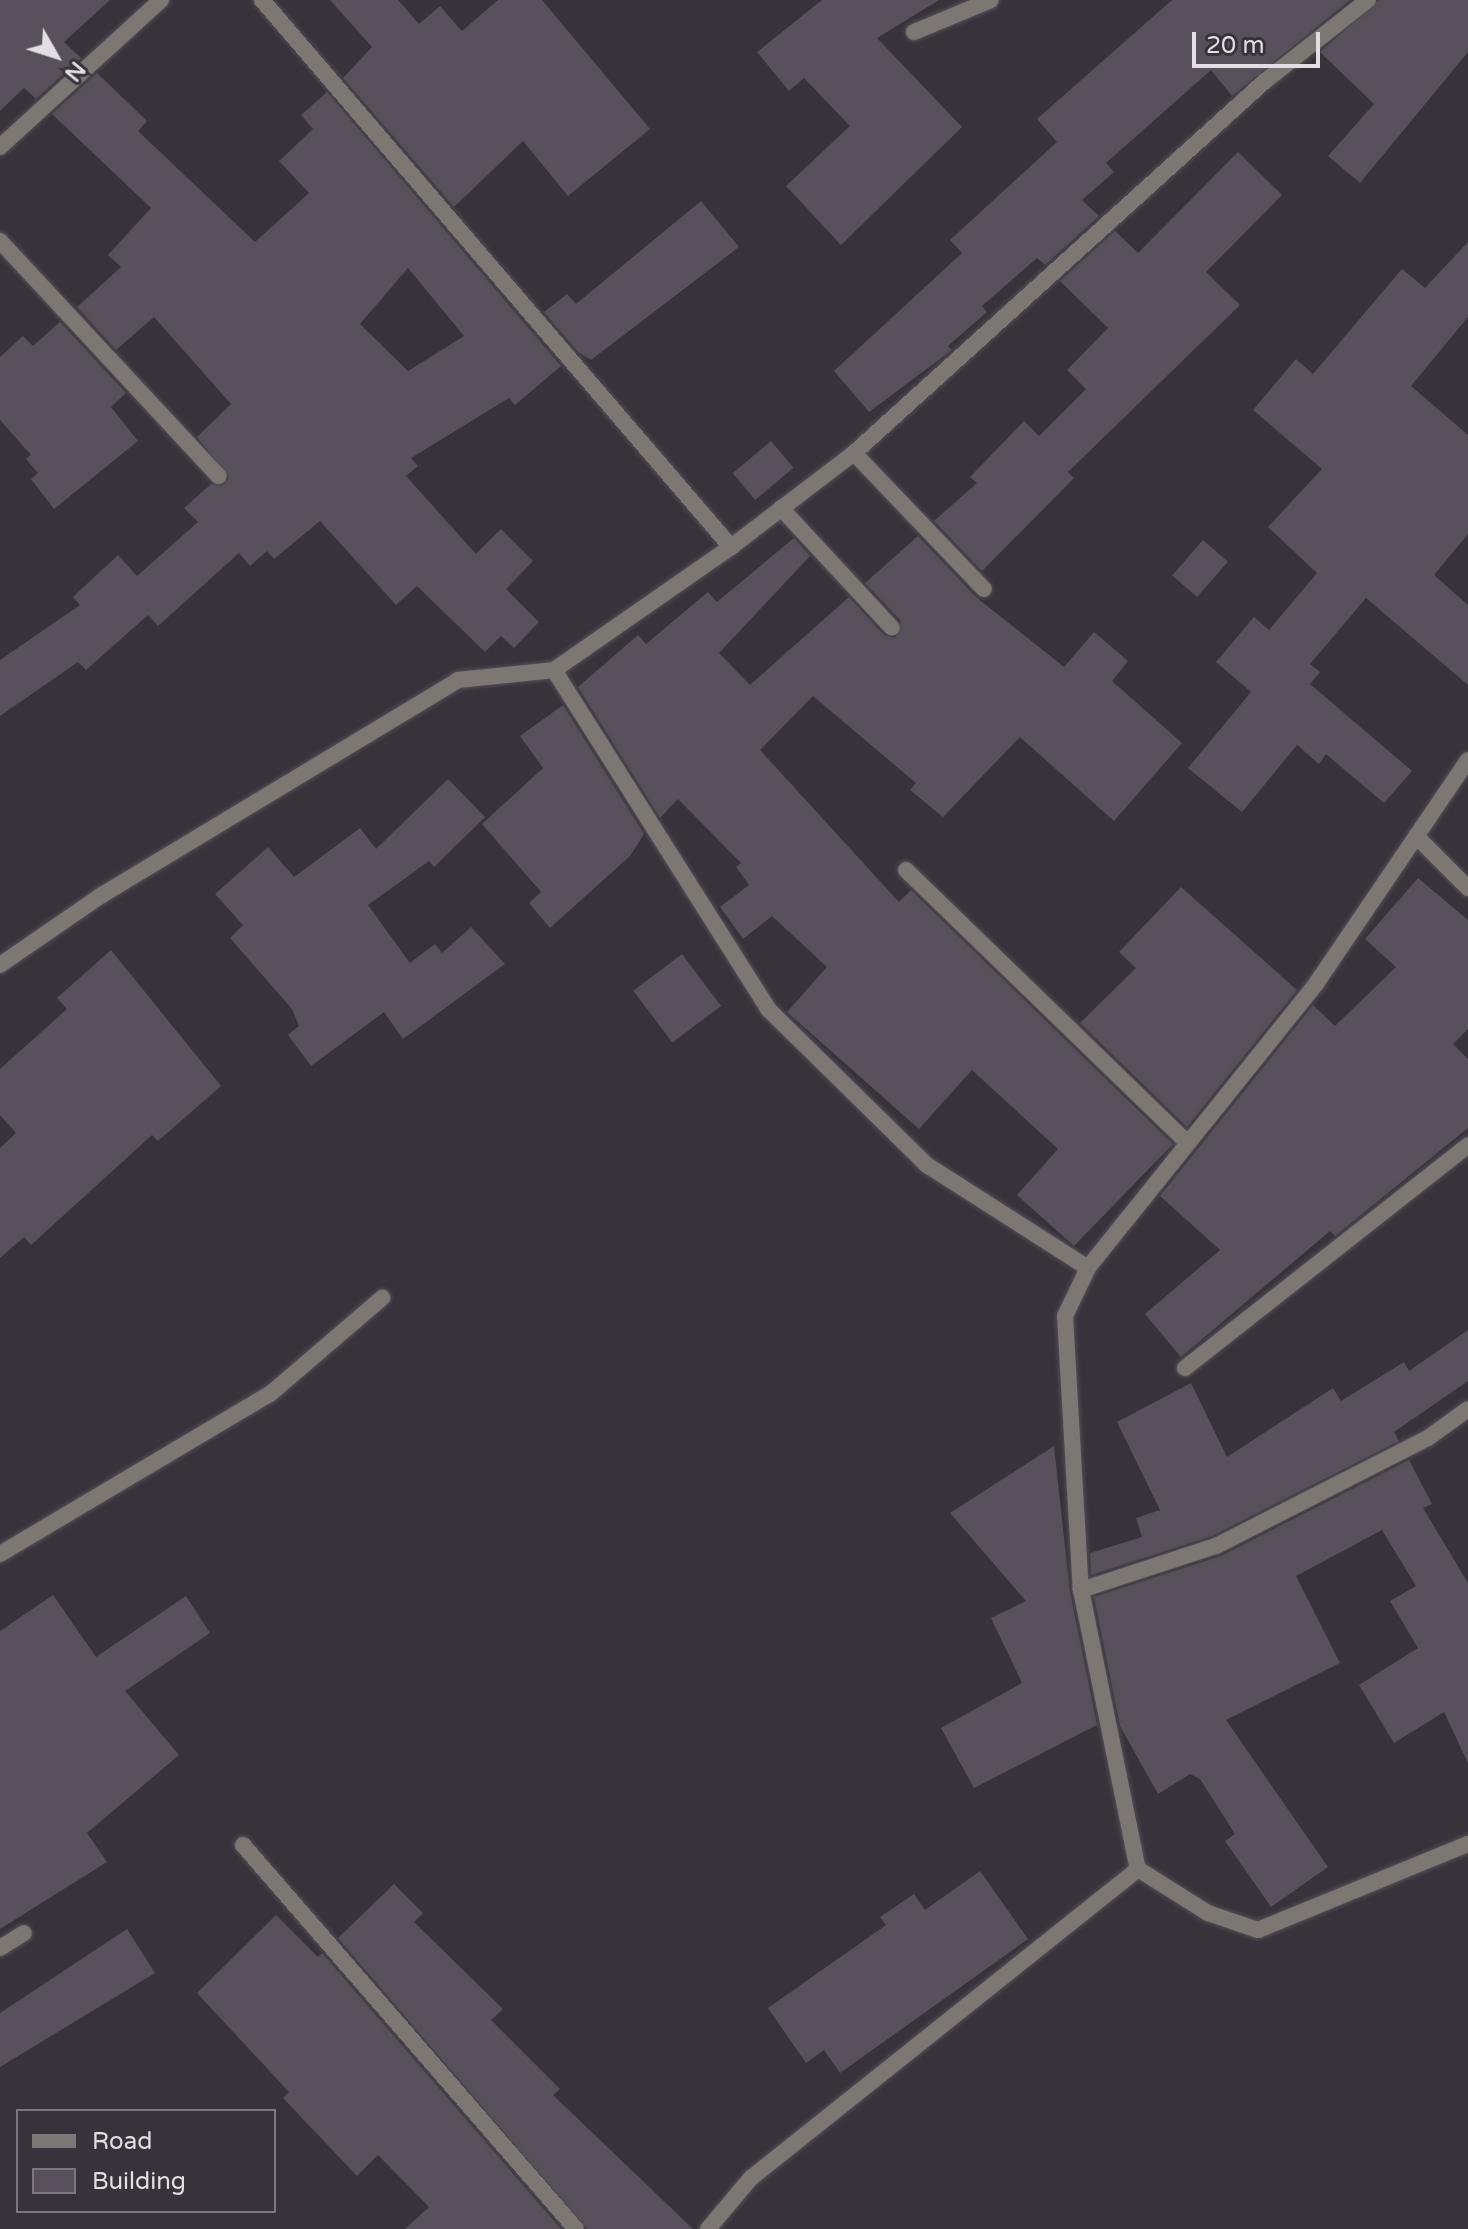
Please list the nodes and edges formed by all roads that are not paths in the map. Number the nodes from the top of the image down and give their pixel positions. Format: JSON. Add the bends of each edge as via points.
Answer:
{"nodes":[{"id":1,"x":161,"y":0,"type":"edge"},
{"id":2,"x":262,"y":0,"type":"edge"},
{"id":3,"x":991,"y":0,"type":"edge"},
{"id":4,"x":1368,"y":0,"type":"edge"},
{"id":5,"x":914,"y":32,"type":"dead end"},
{"id":6,"x":0,"y":147,"type":"edge"},
{"id":7,"x":0,"y":241,"type":"edge"},
{"id":8,"x":854,"y":453,"type":"junction"},
{"id":9,"x":218,"y":476,"type":"dead end"},
{"id":10,"x":781,"y":508,"type":"junction"},
{"id":11,"x":731,"y":547,"type":"junction"},
{"id":12,"x":984,"y":589,"type":"dead end"},
{"id":13,"x":892,"y":628,"type":"dead end"},
{"id":14,"x":554,"y":670,"type":"junction"},
{"id":15,"x":1468,"y":760,"type":"edge"},
{"id":16,"x":1416,"y":836,"type":"junction"},
{"id":17,"x":906,"y":870,"type":"dead end"},
{"id":18,"x":1468,"y":888,"type":"edge"},
{"id":19,"x":0,"y":965,"type":"edge"},
{"id":20,"x":1186,"y":1141,"type":"junction"},
{"id":21,"x":1468,"y":1145,"type":"edge"},
{"id":22,"x":1088,"y":1268,"type":"junction"},
{"id":23,"x":382,"y":1298,"type":"dead end"},
{"id":24,"x":1185,"y":1368,"type":"dead end"},
{"id":25,"x":1468,"y":1409,"type":"edge"},
{"id":26,"x":0,"y":1554,"type":"edge"},
{"id":27,"x":1081,"y":1590,"type":"junction"},
{"id":28,"x":1468,"y":1844,"type":"edge"},
{"id":29,"x":243,"y":1845,"type":"dead end"},
{"id":30,"x":1138,"y":1869,"type":"junction"},
{"id":31,"x":24,"y":1933,"type":"dead end"},
{"id":32,"x":0,"y":1948,"type":"edge"},
{"id":33,"x":576,"y":2229,"type":"edge"},
{"id":34,"x":708,"y":2229,"type":"edge"}],
"edges":[{"from":1,"to":6,"type":"street"},
{"from":2,"to":11,"type":"street"},
{"from":3,"to":5,"type":"street"},
{"from":4,"to":8,"type":"street","via":[[1265,81]]},
{"from":7,"to":9,"type":"street"},
{"from":8,"to":10,"type":"street"},
{"from":8,"to":12,"type":"street"},
{"from":10,"to":11,"type":"street"},
{"from":10,"to":13,"type":"street"},
{"from":11,"to":14,"type":"street"},
{"from":14,"to":19,"type":"street","via":[[458,680],[102,895]]},
{"from":14,"to":22,"type":"street","via":[[768,1009],[927,1165]]},
{"from":15,"to":16,"type":"street"},
{"from":16,"to":18,"type":"street"},
{"from":16,"to":20,"type":"street","via":[[1316,984]]},
{"from":17,"to":20,"type":"street"},
{"from":20,"to":22,"type":"street"},
{"from":21,"to":24,"type":"street"},
{"from":22,"to":27,"type":"street","via":[[1065,1316]]},
{"from":23,"to":26,"type":"street","via":[[270,1394]]},
{"from":25,"to":27,"type":"street","via":[[1428,1438],[1216,1546]]},
{"from":27,"to":30,"type":"street"},
{"from":28,"to":30,"type":"street","via":[[1258,1930],[1208,1913]]},
{"from":29,"to":33,"type":"street"},
{"from":30,"to":34,"type":"street","via":[[751,2178]]},
{"from":31,"to":32,"type":"street"}]}
